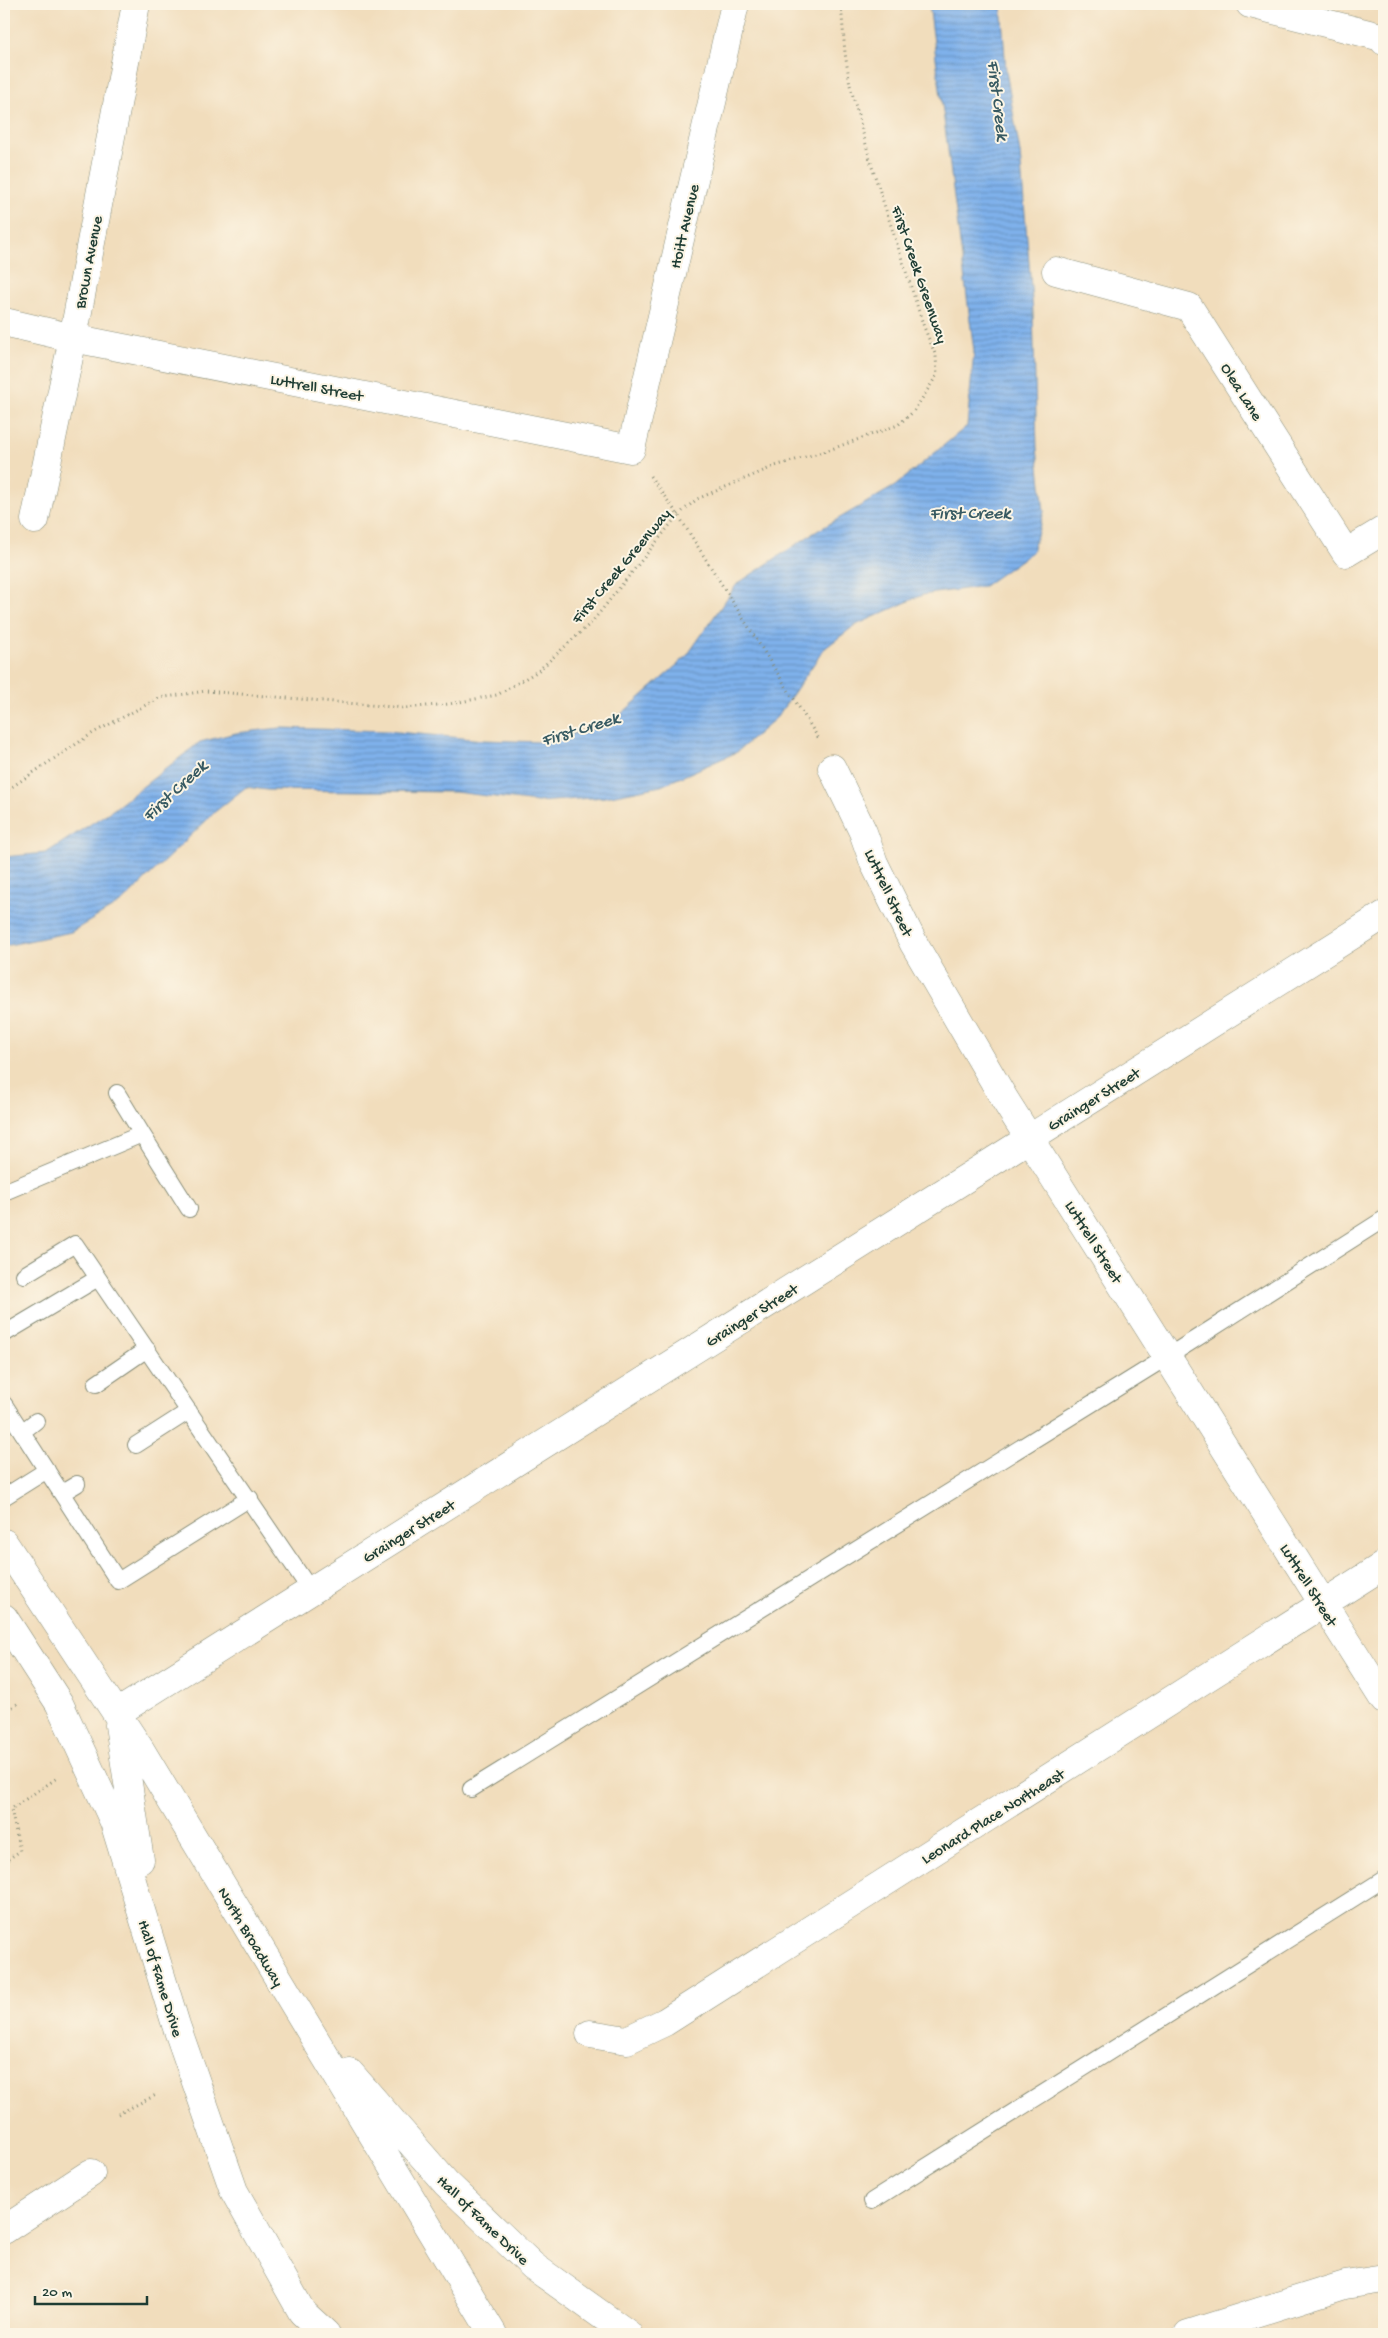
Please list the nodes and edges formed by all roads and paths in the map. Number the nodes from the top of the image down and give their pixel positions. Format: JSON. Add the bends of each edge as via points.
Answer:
{"nodes":[{"id":1,"x":136,"y":4,"type":"edge"},
{"id":2,"x":735,"y":4,"type":"edge"},
{"id":3,"x":841,"y":4,"type":"edge"},
{"id":4,"x":1250,"y":4,"type":"edge"},
{"id":5,"x":1384,"y":41,"type":"edge"},
{"id":6,"x":1056,"y":271,"type":"dead end"},
{"id":7,"x":4,"y":322,"type":"edge"},
{"id":8,"x":73,"y":338,"type":"junction"},
{"id":9,"x":631,"y":449,"type":"junction"},
{"id":10,"x":678,"y":515,"type":"junction"},
{"id":11,"x":35,"y":520,"type":"dead end"},
{"id":12,"x":1384,"y":530,"type":"edge"},
{"id":13,"x":815,"y":730,"type":"dead end"},
{"id":14,"x":832,"y":768,"type":"dead end"},
{"id":15,"x":4,"y":792,"type":"edge"},
{"id":16,"x":1384,"y":915,"type":"edge"},
{"id":17,"x":117,"y":1093,"type":"dead end"},
{"id":18,"x":142,"y":1134,"type":"junction"},
{"id":19,"x":1030,"y":1138,"type":"junction"},
{"id":20,"x":4,"y":1192,"type":"edge"},
{"id":21,"x":189,"y":1209,"type":"dead end"},
{"id":22,"x":1384,"y":1219,"type":"edge"},
{"id":23,"x":24,"y":1275,"type":"dead end"},
{"id":24,"x":98,"y":1278,"type":"junction"},
{"id":25,"x":4,"y":1334,"type":"edge"},
{"id":26,"x":147,"y":1349,"type":"junction"},
{"id":27,"x":1167,"y":1357,"type":"junction"},
{"id":28,"x":96,"y":1384,"type":"dead end"},
{"id":29,"x":4,"y":1404,"type":"edge"},
{"id":30,"x":189,"y":1411,"type":"junction"},
{"id":31,"x":36,"y":1421,"type":"dead end"},
{"id":32,"x":22,"y":1432,"type":"junction"},
{"id":33,"x":136,"y":1445,"type":"dead end"},
{"id":34,"x":47,"y":1470,"type":"junction"},
{"id":35,"x":77,"y":1484,"type":"dead end"},
{"id":36,"x":62,"y":1493,"type":"junction"},
{"id":37,"x":4,"y":1497,"type":"edge"},
{"id":38,"x":250,"y":1498,"type":"junction"},
{"id":39,"x":4,"y":1543,"type":"edge"},
{"id":40,"x":1384,"y":1565,"type":"edge"},
{"id":41,"x":311,"y":1591,"type":"junction"},
{"id":42,"x":1322,"y":1605,"type":"junction"},
{"id":43,"x":4,"y":1618,"type":"edge"},
{"id":44,"x":1384,"y":1700,"type":"edge"},
{"id":45,"x":117,"y":1713,"type":"junction"},
{"id":46,"x":63,"y":1773,"type":"dead end"},
{"id":47,"x":472,"y":1789,"type":"dead end"},
{"id":48,"x":4,"y":1862,"type":"edge"},
{"id":49,"x":1384,"y":1879,"type":"edge"},
{"id":50,"x":300,"y":2015,"type":"junction"},
{"id":51,"x":176,"y":2025,"type":"junction"},
{"id":52,"x":590,"y":2034,"type":"dead end"},
{"id":53,"x":156,"y":2095,"type":"dead end"},
{"id":54,"x":118,"y":2114,"type":"dead end"},
{"id":55,"x":92,"y":2173,"type":"dead end"},
{"id":56,"x":872,"y":2201,"type":"dead end"},
{"id":57,"x":4,"y":2230,"type":"edge"},
{"id":58,"x":1384,"y":2279,"type":"edge"},
{"id":59,"x":326,"y":2334,"type":"edge"},
{"id":60,"x":493,"y":2334,"type":"edge"},
{"id":61,"x":628,"y":2334,"type":"edge"},
{"id":62,"x":1188,"y":2334,"type":"edge"}],
"edges":[{"from":1,"to":8,"type":"street","name":"Brown Avenue"},
{"from":2,"to":9,"type":"street","name":"Hoitt Avenue"},
{"from":3,"to":10,"type":"path","name":"First Creek Greenway","via":[[850,85],[881,195],[936,356],[937,375],[914,411],[898,425],[775,466],[697,499]]},
{"from":4,"to":5,"type":"street","via":[[1381,37]]},
{"from":6,"to":12,"type":"street","name":"Olea Lane","via":[[1189,307],[1346,553]]},
{"from":7,"to":8,"type":"street","name":"Luttrell Street"},
{"from":8,"to":9,"type":"street","name":"Luttrell Street"},
{"from":8,"to":11,"type":"street","name":"Brown Avenue"},
{"from":9,"to":10,"type":"path"},
{"from":10,"to":13,"type":"path"},
{"from":10,"to":15,"type":"path","name":"First Creek Greenway","via":[[592,622],[538,671],[497,695],[405,708],[206,691],[159,698],[93,733]]},
{"from":14,"to":19,"type":"street","name":"Luttrell Street","via":[[914,944]]},
{"from":16,"to":19,"type":"street","name":"Grainger Street"},
{"from":17,"to":18,"type":"lane"},
{"from":18,"to":20,"type":"lane"},
{"from":18,"to":21,"type":"lane"},
{"from":19,"to":27,"type":"street","name":"Luttrell Street"},
{"from":19,"to":41,"type":"street","name":"Grainger Street"},
{"from":22,"to":27,"type":"lane"},
{"from":23,"to":24,"type":"lane","via":[[75,1244]]},
{"from":24,"to":25,"type":"lane"},
{"from":24,"to":26,"type":"lane"},
{"from":26,"to":28,"type":"lane"},
{"from":26,"to":30,"type":"lane"},
{"from":27,"to":42,"type":"street","name":"Luttrell Street"},
{"from":27,"to":47,"type":"lane"},
{"from":29,"to":32,"type":"lane"},
{"from":30,"to":33,"type":"lane"},
{"from":30,"to":38,"type":"lane"},
{"from":31,"to":32,"type":"lane"},
{"from":32,"to":34,"type":"lane"},
{"from":34,"to":36,"type":"lane"},
{"from":34,"to":37,"type":"lane"},
{"from":35,"to":36,"type":"lane"},
{"from":36,"to":38,"type":"lane","via":[[118,1580]]},
{"from":38,"to":41,"type":"lane"},
{"from":39,"to":45,"type":"street","name":"North Broadway"},
{"from":40,"to":42,"type":"street","name":"Leonard Place Northeast"},
{"from":41,"to":45,"type":"street","name":"Grainger Street"},
{"from":42,"to":44,"type":"street","name":"Luttrell Street"},
{"from":42,"to":52,"type":"street","name":"Leonard Place Northeast","via":[[665,2022],[627,2040]]},
{"from":43,"to":51,"type":"street","name":"Hall of Fame Drive","via":[[59,1704],[114,1822]]},
{"from":45,"to":50,"type":"street","name":"North Broadway"},
{"from":45,"to":51,"type":"street","via":[[141,1868]]},
{"from":46,"to":48,"type":"path","via":[[11,1809],[20,1851]]},
{"from":49,"to":56,"type":"lane"},
{"from":50,"to":60,"type":"street","name":"North Broadway"},
{"from":50,"to":61,"type":"street","name":"Hall of Fame Drive","via":[[446,2183],[533,2266]]},
{"from":51,"to":59,"type":"street","name":"Hall of Fame Drive","via":[[234,2191],[302,2312]]},
{"from":53,"to":54,"type":"path"},
{"from":55,"to":57,"type":"street"},
{"from":58,"to":62,"type":"street","via":[[1345,2285]]}]}
